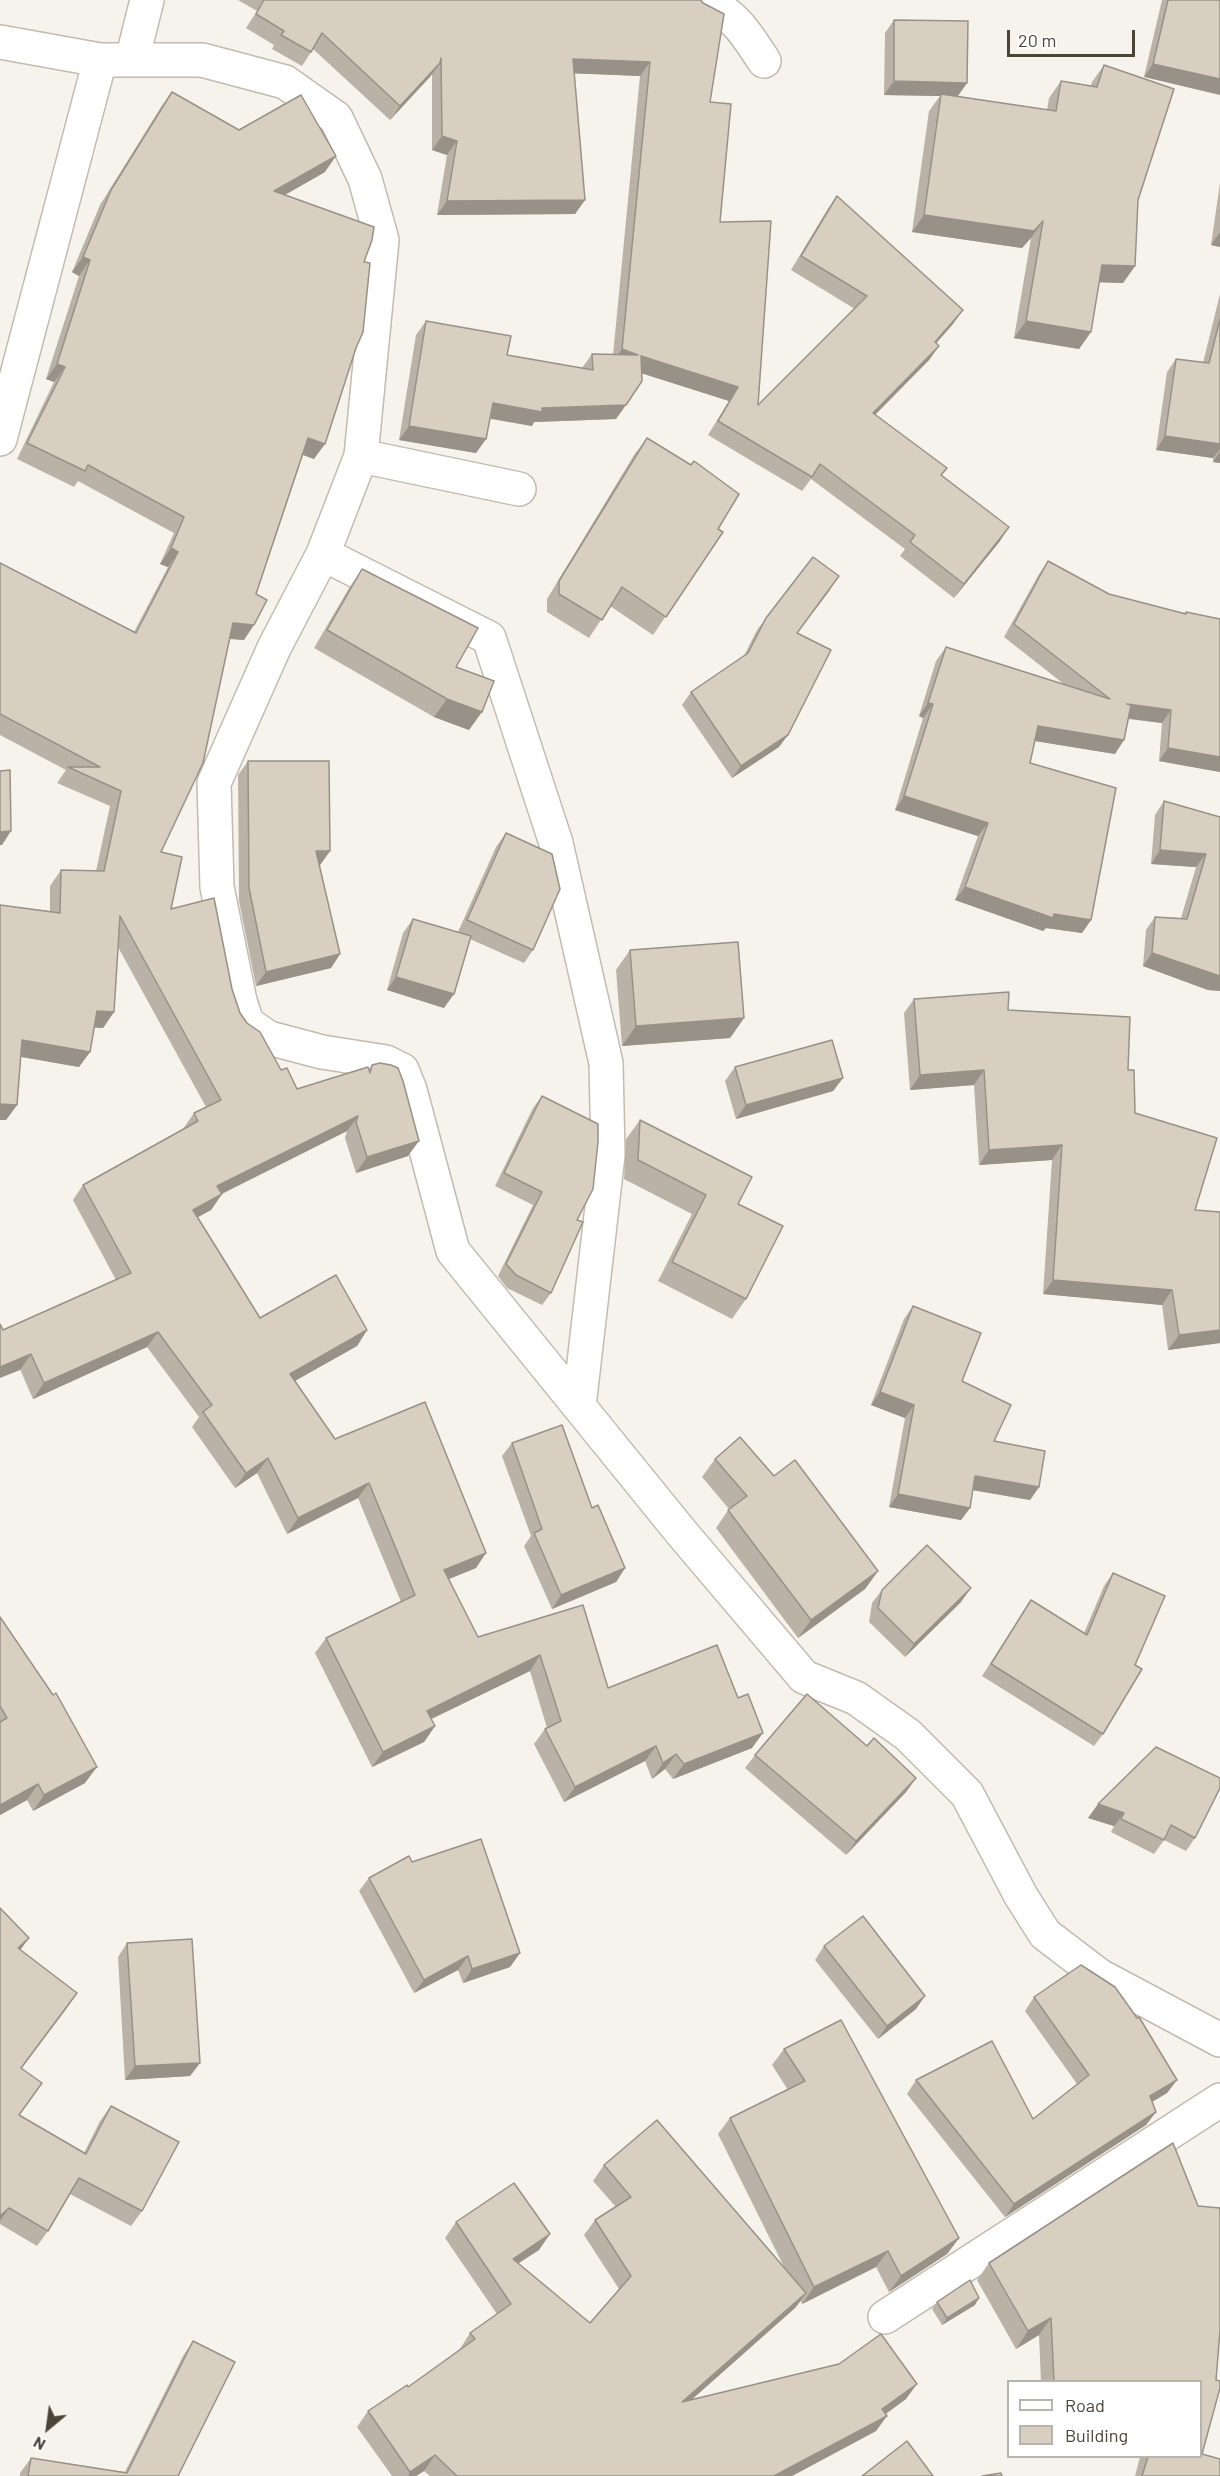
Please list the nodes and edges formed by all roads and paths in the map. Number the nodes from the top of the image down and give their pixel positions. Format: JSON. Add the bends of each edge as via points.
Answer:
{"nodes":[{"id":1,"x":147,"y":0,"type":"edge"},
{"id":2,"x":702,"y":0,"type":"edge"},
{"id":3,"x":0,"y":42,"type":"edge"},
{"id":4,"x":100,"y":60,"type":"junction"},
{"id":5,"x":132,"y":60,"type":"junction"},
{"id":6,"x":764,"y":61,"type":"dead end"},
{"id":7,"x":0,"y":439,"type":"edge"},
{"id":8,"x":361,"y":456,"type":"junction"},
{"id":9,"x":519,"y":489,"type":"dead end"},
{"id":10,"x":323,"y":554,"type":"junction"},
{"id":11,"x":579,"y":1406,"type":"junction"},
{"id":12,"x":1220,"y":2040,"type":"edge"},
{"id":13,"x":1220,"y":2100,"type":"edge"},
{"id":14,"x":885,"y":2317,"type":"dead end"}],
"edges":[{"from":1,"to":5,"type":"street"},
{"from":2,"to":6,"type":"street","via":[[721,8],[742,26]]},
{"from":3,"to":4,"type":"street"},
{"from":4,"to":5,"type":"street"},
{"from":4,"to":7,"type":"street"},
{"from":5,"to":8,"type":"street","via":[[202,60],[285,82],[336,118],[365,178],[382,240]]},
{"from":8,"to":9,"type":"street"},
{"from":8,"to":10,"type":"street"},
{"from":10,"to":11,"type":"street","via":[[489,638],[556,843],[606,1063],[608,1155]]},
{"from":10,"to":11,"type":"street","via":[[274,648],[214,783],[217,887],[240,1001],[247,1023],[269,1038],[322,1052],[386,1062],[402,1070],[453,1251]]},
{"from":11,"to":12,"type":"street","via":[[804,1677],[856,1698],[908,1735],[967,1794],[1045,1934],[1100,1976]]},
{"from":13,"to":14,"type":"street"}]}
